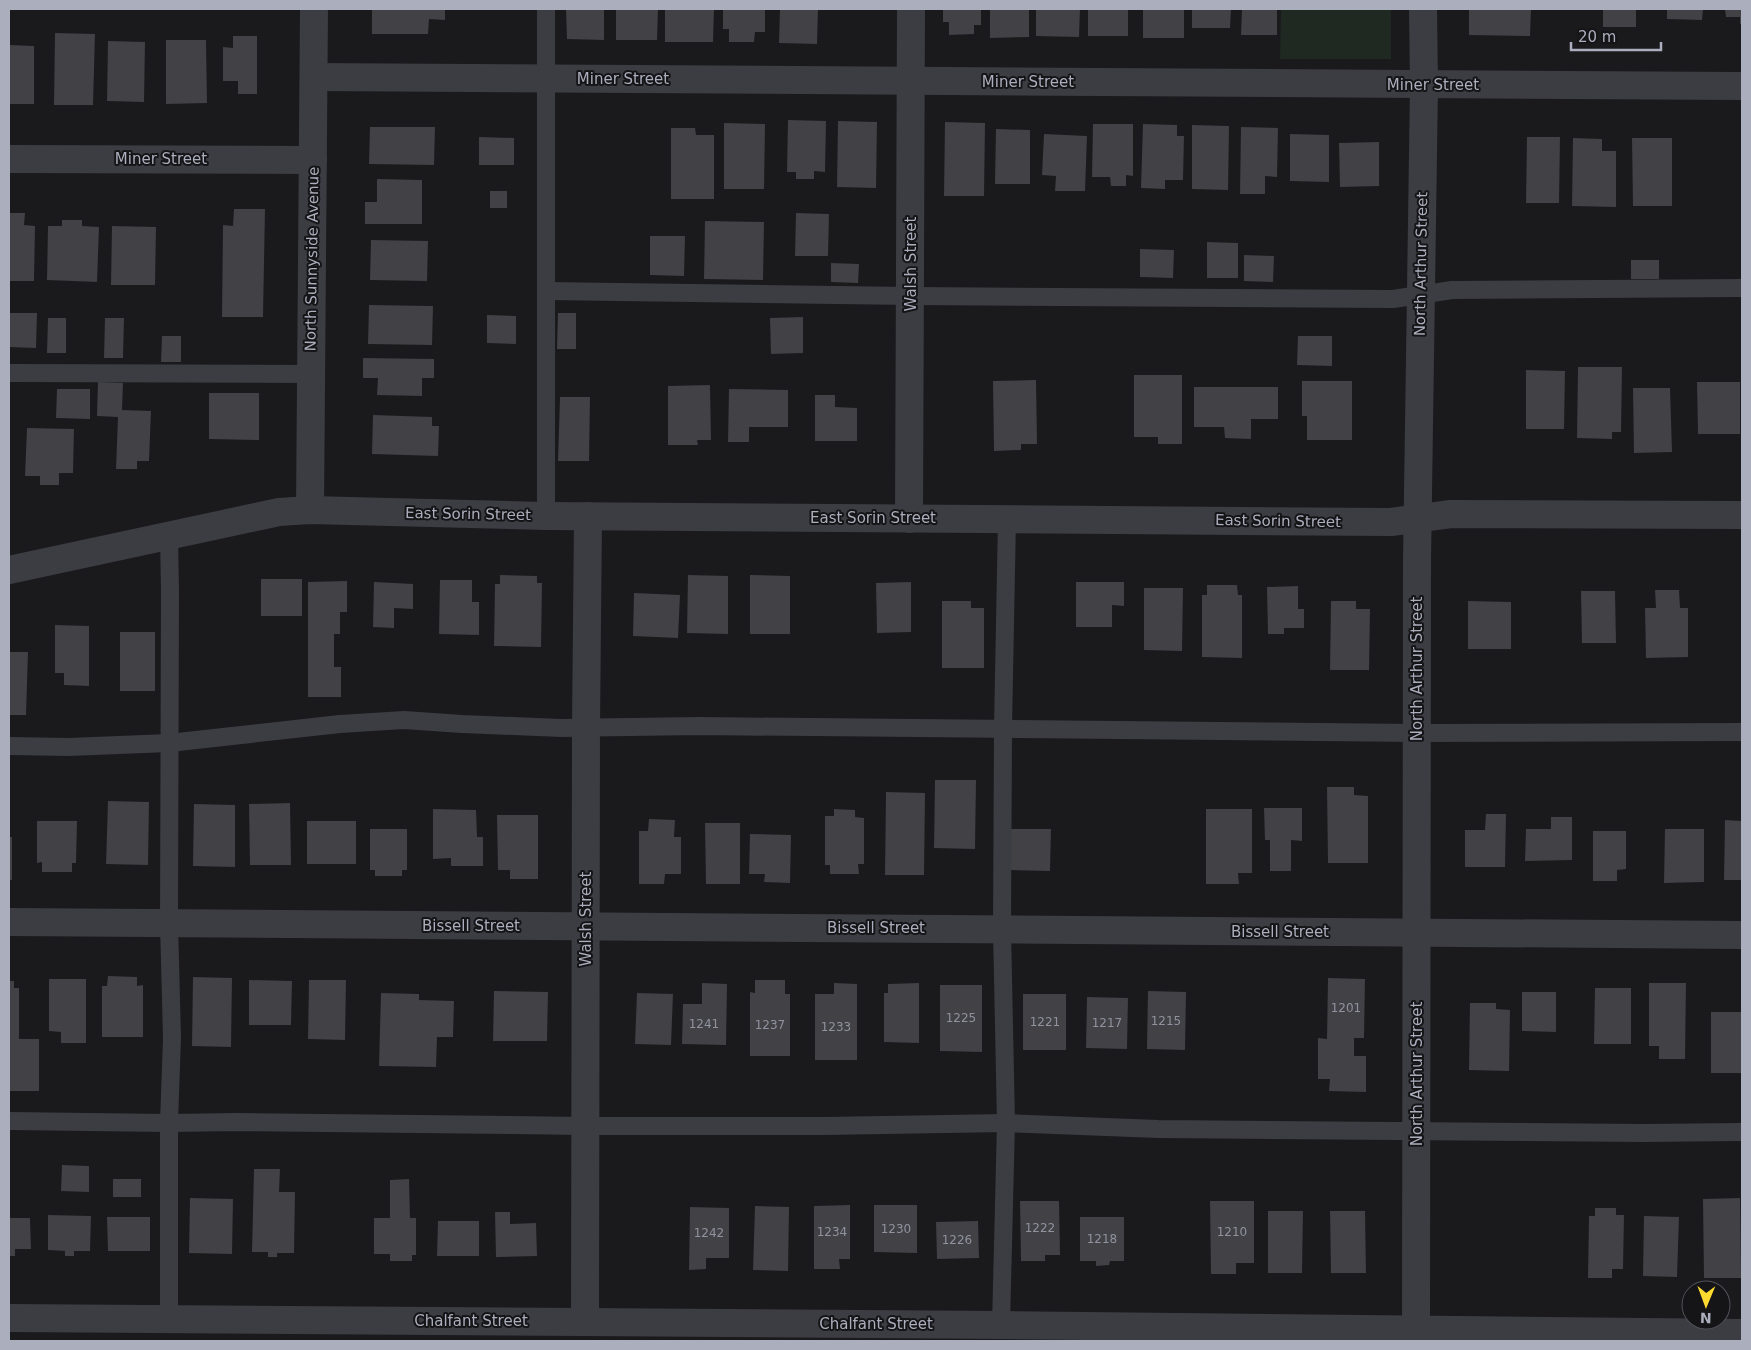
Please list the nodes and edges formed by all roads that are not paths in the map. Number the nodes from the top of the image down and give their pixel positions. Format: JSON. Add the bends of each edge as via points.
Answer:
{"nodes":[{"id":1,"x":314,"y":9,"type":"edge"},
{"id":2,"x":546,"y":9,"type":"edge"},
{"id":3,"x":911,"y":9,"type":"edge"},
{"id":4,"x":1423,"y":9,"type":"edge"},
{"id":5,"x":314,"y":77,"type":"junction"},
{"id":6,"x":546,"y":78,"type":"junction"},
{"id":7,"x":911,"y":81,"type":"junction"},
{"id":8,"x":1424,"y":85,"type":"junction"},
{"id":9,"x":1742,"y":86,"type":"edge"},
{"id":10,"x":9,"y":159,"type":"edge"},
{"id":11,"x":313,"y":160,"type":"junction"},
{"id":12,"x":1742,"y":288,"type":"edge"},
{"id":13,"x":546,"y":291,"type":"junction"},
{"id":14,"x":1421,"y":295,"type":"junction"},
{"id":15,"x":911,"y":296,"type":"junction"},
{"id":16,"x":9,"y":374,"type":"edge"},
{"id":17,"x":310,"y":374,"type":"junction"},
{"id":18,"x":310,"y":510,"type":"junction"},
{"id":19,"x":1742,"y":515,"type":"edge"},
{"id":20,"x":546,"y":516,"type":"junction"},
{"id":21,"x":588,"y":516,"type":"junction"},
{"id":22,"x":909,"y":518,"type":"junction"},
{"id":23,"x":1007,"y":518,"type":"junction"},
{"id":24,"x":1418,"y":518,"type":"junction"},
{"id":25,"x":169,"y":535,"type":"junction"},
{"id":26,"x":9,"y":570,"type":"edge"},
{"id":27,"x":586,"y":728,"type":"junction"},
{"id":28,"x":1003,"y":728,"type":"junction"},
{"id":29,"x":1742,"y":732,"type":"edge"},
{"id":30,"x":1417,"y":733,"type":"junction"},
{"id":31,"x":169,"y":743,"type":"junction"},
{"id":32,"x":9,"y":746,"type":"edge"},
{"id":33,"x":9,"y":922,"type":"edge"},
{"id":34,"x":169,"y":923,"type":"junction"},
{"id":35,"x":586,"y":926,"type":"junction"},
{"id":36,"x":1002,"y":929,"type":"junction"},
{"id":37,"x":1418,"y":932,"type":"junction"},
{"id":38,"x":1742,"y":935,"type":"edge"},
{"id":39,"x":9,"y":1121,"type":"edge"},
{"id":40,"x":169,"y":1123,"type":"junction"},
{"id":41,"x":1006,"y":1123,"type":"junction"},
{"id":42,"x":587,"y":1126,"type":"junction"},
{"id":43,"x":1416,"y":1130,"type":"junction"},
{"id":44,"x":1742,"y":1132,"type":"edge"},
{"id":45,"x":9,"y":1318,"type":"edge"},
{"id":46,"x":169,"y":1319,"type":"junction"},
{"id":47,"x":586,"y":1322,"type":"junction"},
{"id":48,"x":1001,"y":1325,"type":"junction"},
{"id":49,"x":1416,"y":1330,"type":"junction"},
{"id":50,"x":1742,"y":1333,"type":"edge"}],
"edges":[{"from":1,"to":5,"type":"street","name":"North Sunnyside Avenue"},
{"from":2,"to":6,"type":"lane"},
{"from":3,"to":7,"type":"street","name":"Walsh Street"},
{"from":4,"to":8,"type":"street","name":"North Arthur Street"},
{"from":5,"to":6,"type":"street","name":"Miner Street"},
{"from":5,"to":11,"type":"street","name":"North Sunnyside Avenue"},
{"from":6,"to":7,"type":"street","name":"Miner Street"},
{"from":6,"to":13,"type":"lane"},
{"from":7,"to":8,"type":"street","name":"Miner Street"},
{"from":7,"to":15,"type":"street","name":"Walsh Street"},
{"from":8,"to":9,"type":"street","name":"Miner Street"},
{"from":8,"to":14,"type":"street","name":"North Arthur Street"},
{"from":10,"to":11,"type":"street","name":"Miner Street"},
{"from":11,"to":17,"type":"street","name":"North Sunnyside Avenue"},
{"from":12,"to":14,"type":"lane","via":[[1461,290]]},
{"from":13,"to":15,"type":"lane"},
{"from":13,"to":20,"type":"lane"},
{"from":14,"to":15,"type":"lane","via":[[1394,300]]},
{"from":14,"to":24,"type":"street","name":"North Arthur Street"},
{"from":15,"to":22,"type":"street","name":"Walsh Street"},
{"from":16,"to":17,"type":"lane"},
{"from":17,"to":18,"type":"street","name":"North Sunnyside Avenue"},
{"from":18,"to":20,"type":"street","name":"East Sorin Street"},
{"from":18,"to":25,"type":"street","name":"East Sorin Street","via":[[279,512]]},
{"from":19,"to":24,"type":"street","name":"East Sorin Street","via":[[1451,514]]},
{"from":20,"to":21,"type":"street","name":"East Sorin Street"},
{"from":21,"to":22,"type":"street","name":"East Sorin Street"},
{"from":21,"to":27,"type":"street","name":"Walsh Street"},
{"from":22,"to":23,"type":"street","name":"East Sorin Street"},
{"from":23,"to":24,"type":"street","name":"East Sorin Street","via":[[1392,522]]},
{"from":23,"to":28,"type":"lane"},
{"from":24,"to":30,"type":"street","name":"North Arthur Street"},
{"from":25,"to":26,"type":"street","name":"East Sorin Street"},
{"from":25,"to":31,"type":"lane"},
{"from":27,"to":28,"type":"lane"},
{"from":27,"to":31,"type":"lane","via":[[404,720]]},
{"from":27,"to":35,"type":"street","name":"Walsh Street"},
{"from":28,"to":30,"type":"lane"},
{"from":28,"to":36,"type":"lane"},
{"from":29,"to":30,"type":"lane"},
{"from":30,"to":37,"type":"street","name":"North Arthur Street"},
{"from":31,"to":32,"type":"lane"},
{"from":31,"to":34,"type":"lane"},
{"from":33,"to":34,"type":"street","name":"Bissell Street"},
{"from":34,"to":35,"type":"street","name":"Bissell Street"},
{"from":34,"to":40,"type":"lane","via":[[172,1038]]},
{"from":35,"to":36,"type":"street","name":"Bissell Street"},
{"from":35,"to":42,"type":"street","name":"Walsh Street"},
{"from":36,"to":37,"type":"street","name":"Bissell Street"},
{"from":36,"to":41,"type":"lane"},
{"from":37,"to":38,"type":"street","name":"Bissell Street"},
{"from":37,"to":43,"type":"street","name":"North Arthur Street"},
{"from":39,"to":40,"type":"lane"},
{"from":40,"to":42,"type":"lane"},
{"from":40,"to":46,"type":"lane"},
{"from":41,"to":42,"type":"lane"},
{"from":41,"to":43,"type":"lane","via":[[1158,1129]]},
{"from":41,"to":48,"type":"lane"},
{"from":42,"to":47,"type":"street","name":"Walsh Street"},
{"from":43,"to":44,"type":"lane"},
{"from":43,"to":49,"type":"street","name":"North Arthur Street"},
{"from":45,"to":46,"type":"street","name":"Chalfant Street"},
{"from":46,"to":47,"type":"street","name":"Chalfant Street"},
{"from":47,"to":48,"type":"street","name":"Chalfant Street"},
{"from":48,"to":49,"type":"street","name":"Chalfant Street"},
{"from":49,"to":50,"type":"street","name":"Chalfant Street"}]}
